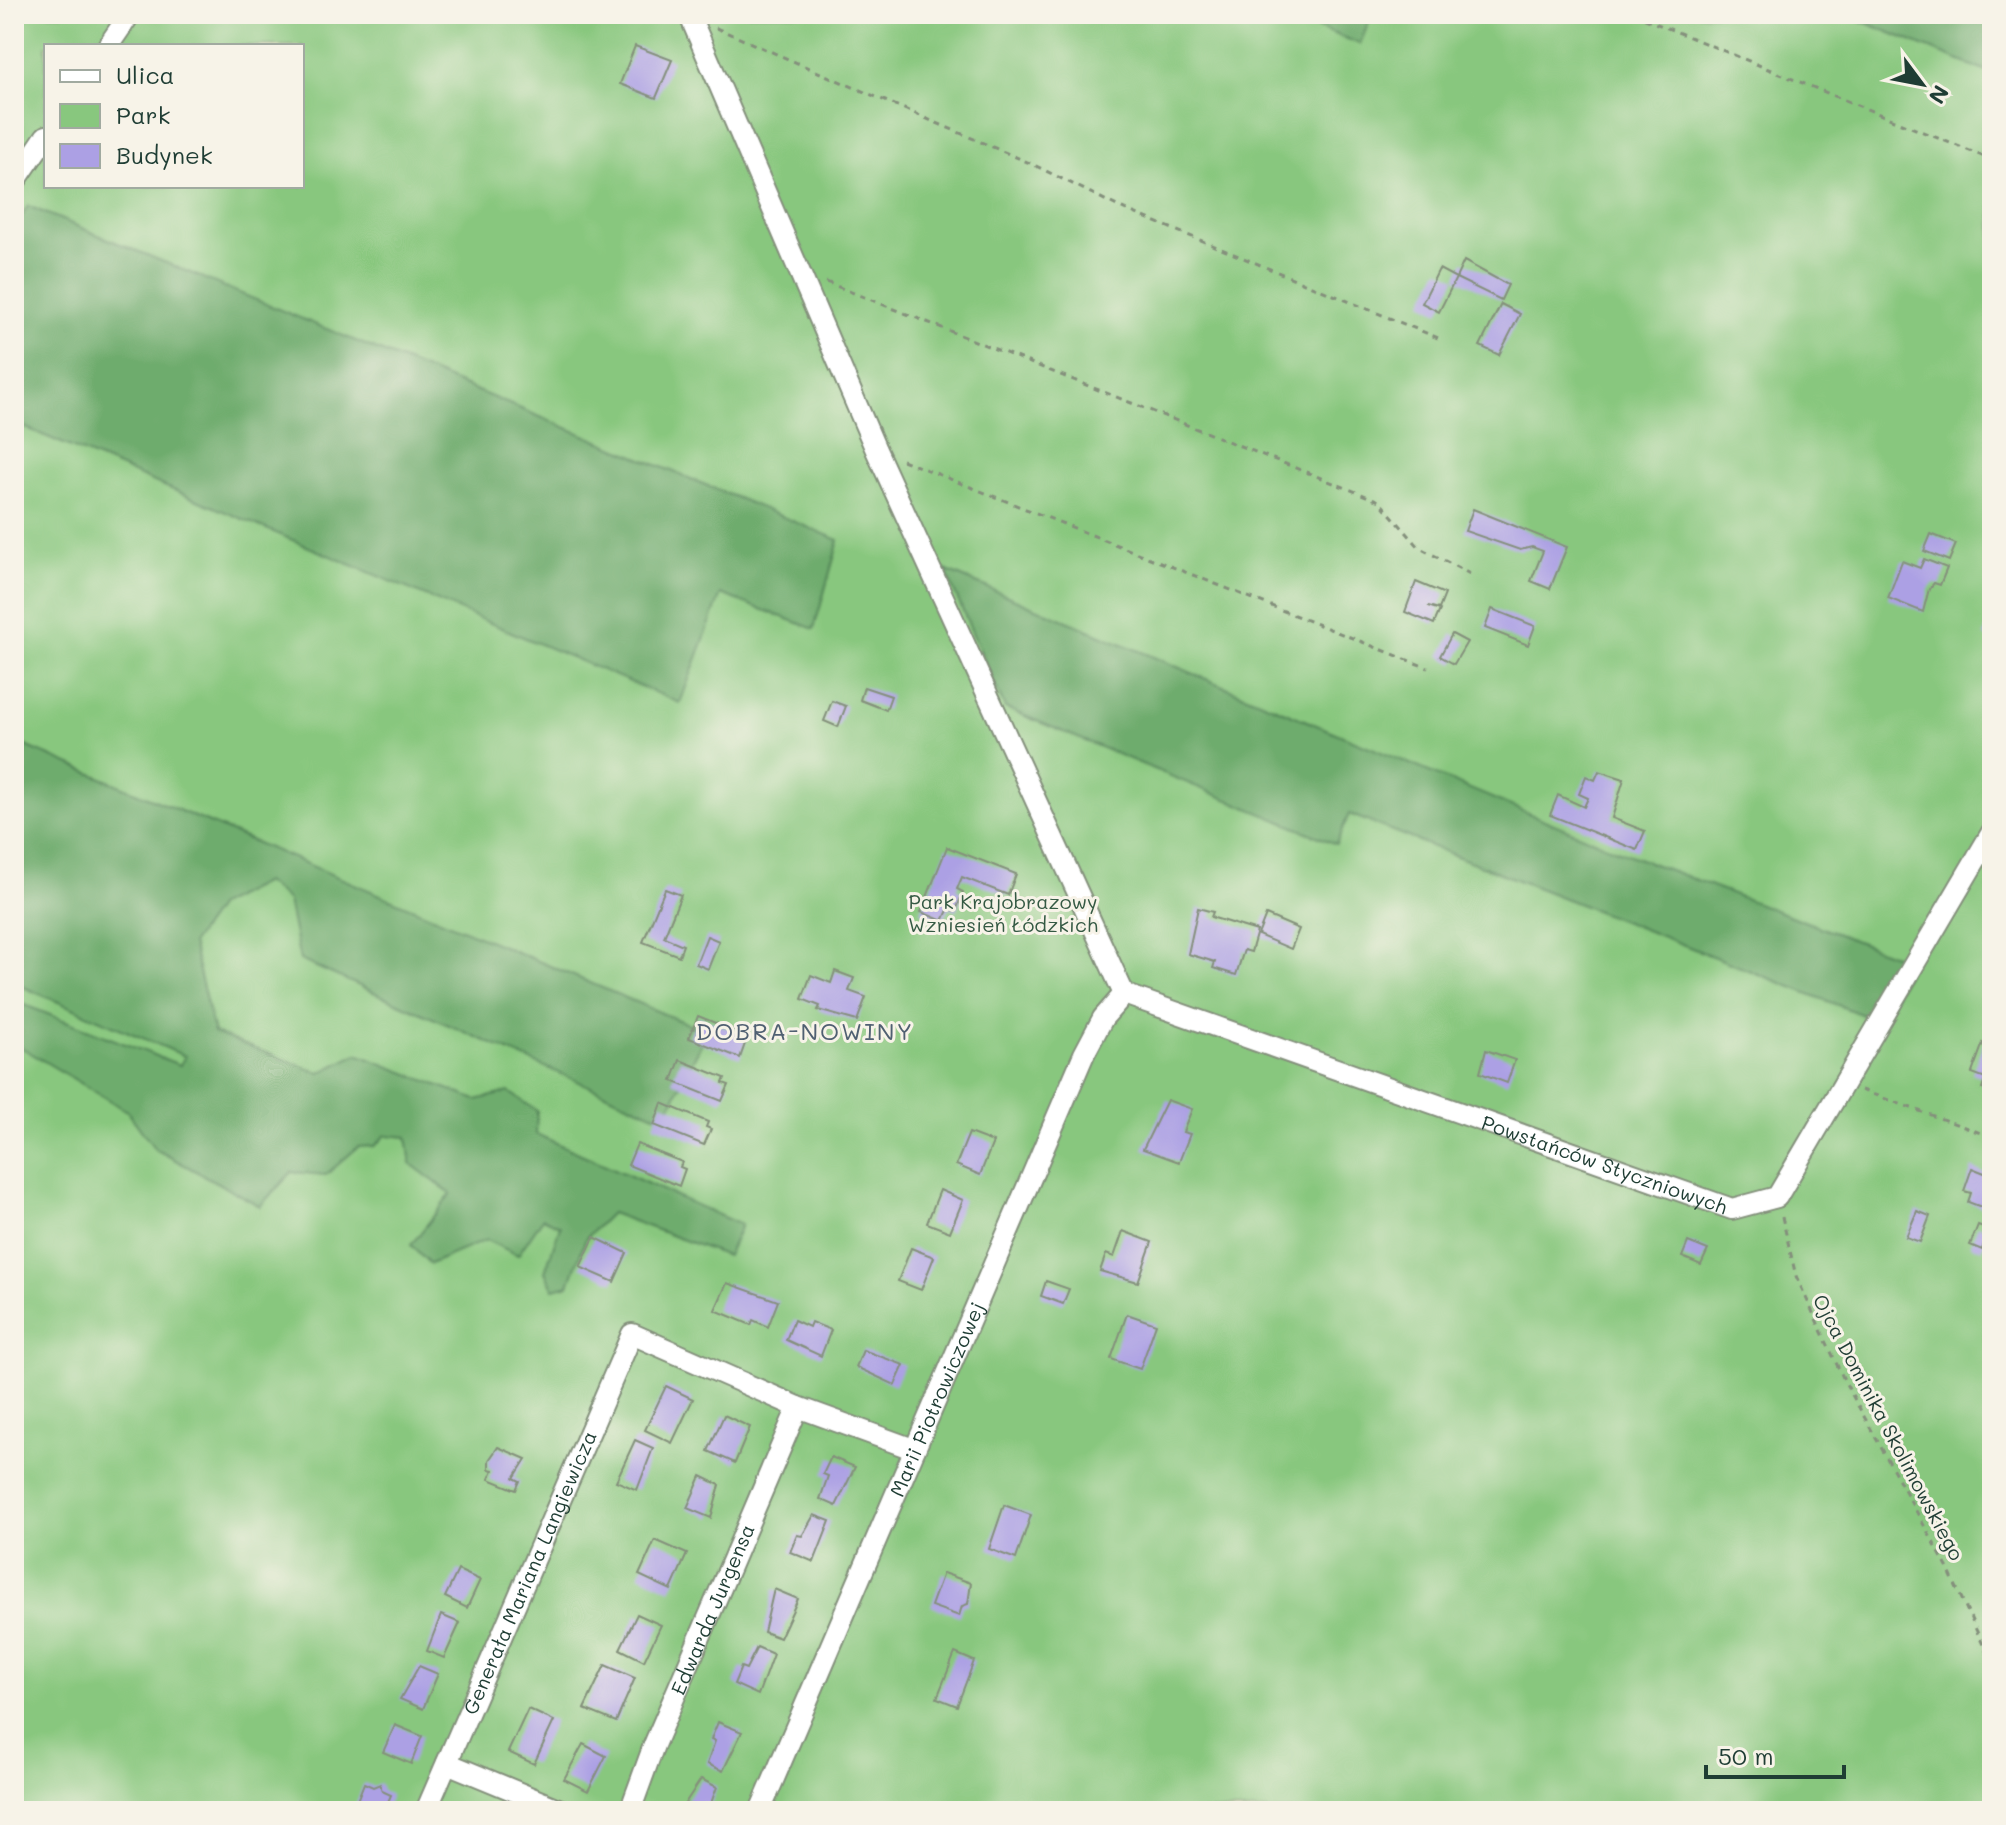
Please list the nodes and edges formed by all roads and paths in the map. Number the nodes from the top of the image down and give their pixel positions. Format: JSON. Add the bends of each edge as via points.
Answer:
{"nodes":[{"id":1,"x":130,"y":14,"type":"edge"},
{"id":2,"x":1633,"y":14,"type":"edge"},
{"id":3,"x":690,"y":15,"type":"edge"},
{"id":4,"x":109,"y":44,"type":"edge"},
{"id":5,"x":44,"y":139,"type":"edge"},
{"id":6,"x":1992,"y":160,"type":"edge"},
{"id":7,"x":14,"y":183,"type":"edge"},
{"id":8,"x":826,"y":281,"type":"dead end"},
{"id":9,"x":1438,"y":338,"type":"dead end"},
{"id":10,"x":876,"y":450,"type":"junction"},
{"id":11,"x":1470,"y":574,"type":"dead end"},
{"id":12,"x":1428,"y":668,"type":"dead end"},
{"id":13,"x":1992,"y":832,"type":"edge"},
{"id":14,"x":1124,"y":994,"type":"junction"},
{"id":15,"x":1846,"y":1085,"type":"junction"},
{"id":16,"x":1992,"y":1137,"type":"edge"},
{"id":17,"x":1777,"y":1197,"type":"junction"},
{"id":18,"x":798,"y":1407,"type":"junction"},
{"id":19,"x":913,"y":1449,"type":"junction"},
{"id":20,"x":1992,"y":1664,"type":"edge"},
{"id":21,"x":447,"y":1763,"type":"junction"},
{"id":22,"x":426,"y":1811,"type":"edge"},
{"id":23,"x":563,"y":1811,"type":"edge"},
{"id":24,"x":630,"y":1811,"type":"edge"},
{"id":25,"x":760,"y":1811,"type":"edge"}],
"edges":[{"from":1,"to":4,"type":"street"},
{"from":2,"to":6,"type":"path"},
{"from":3,"to":9,"type":"path","via":[[1117,206]]},
{"from":3,"to":10,"type":"street"},
{"from":5,"to":7,"type":"street"},
{"from":8,"to":11,"type":"path","via":[[1379,501],[1420,548]]},
{"from":10,"to":12,"type":"path"},
{"from":10,"to":14,"type":"street"},
{"from":13,"to":15,"type":"street"},
{"from":14,"to":17,"type":"street","name":"Powstańców Styczniowych","via":[[1732,1209]]},
{"from":14,"to":19,"type":"street","name":"Marii Piotrowiczowej","via":[[1103,1018],[1084,1054]]},
{"from":15,"to":16,"type":"path"},
{"from":15,"to":17,"type":"street"},
{"from":17,"to":20,"type":"path","name":"Ojca Dominika Skolimowskiego","via":[[1796,1276],[1845,1382],[1947,1567]]},
{"from":18,"to":19,"type":"street"},
{"from":18,"to":21,"type":"street","name":"Generała Mariana Langiewicza","via":[[632,1334]]},
{"from":18,"to":24,"type":"street","name":"Edwarda Jurgensa"},
{"from":19,"to":25,"type":"street","name":"Marii Piotrowiczowej"},
{"from":21,"to":22,"type":"street","name":"Generała Mariana Langiewicza"},
{"from":21,"to":23,"type":"street"}]}
